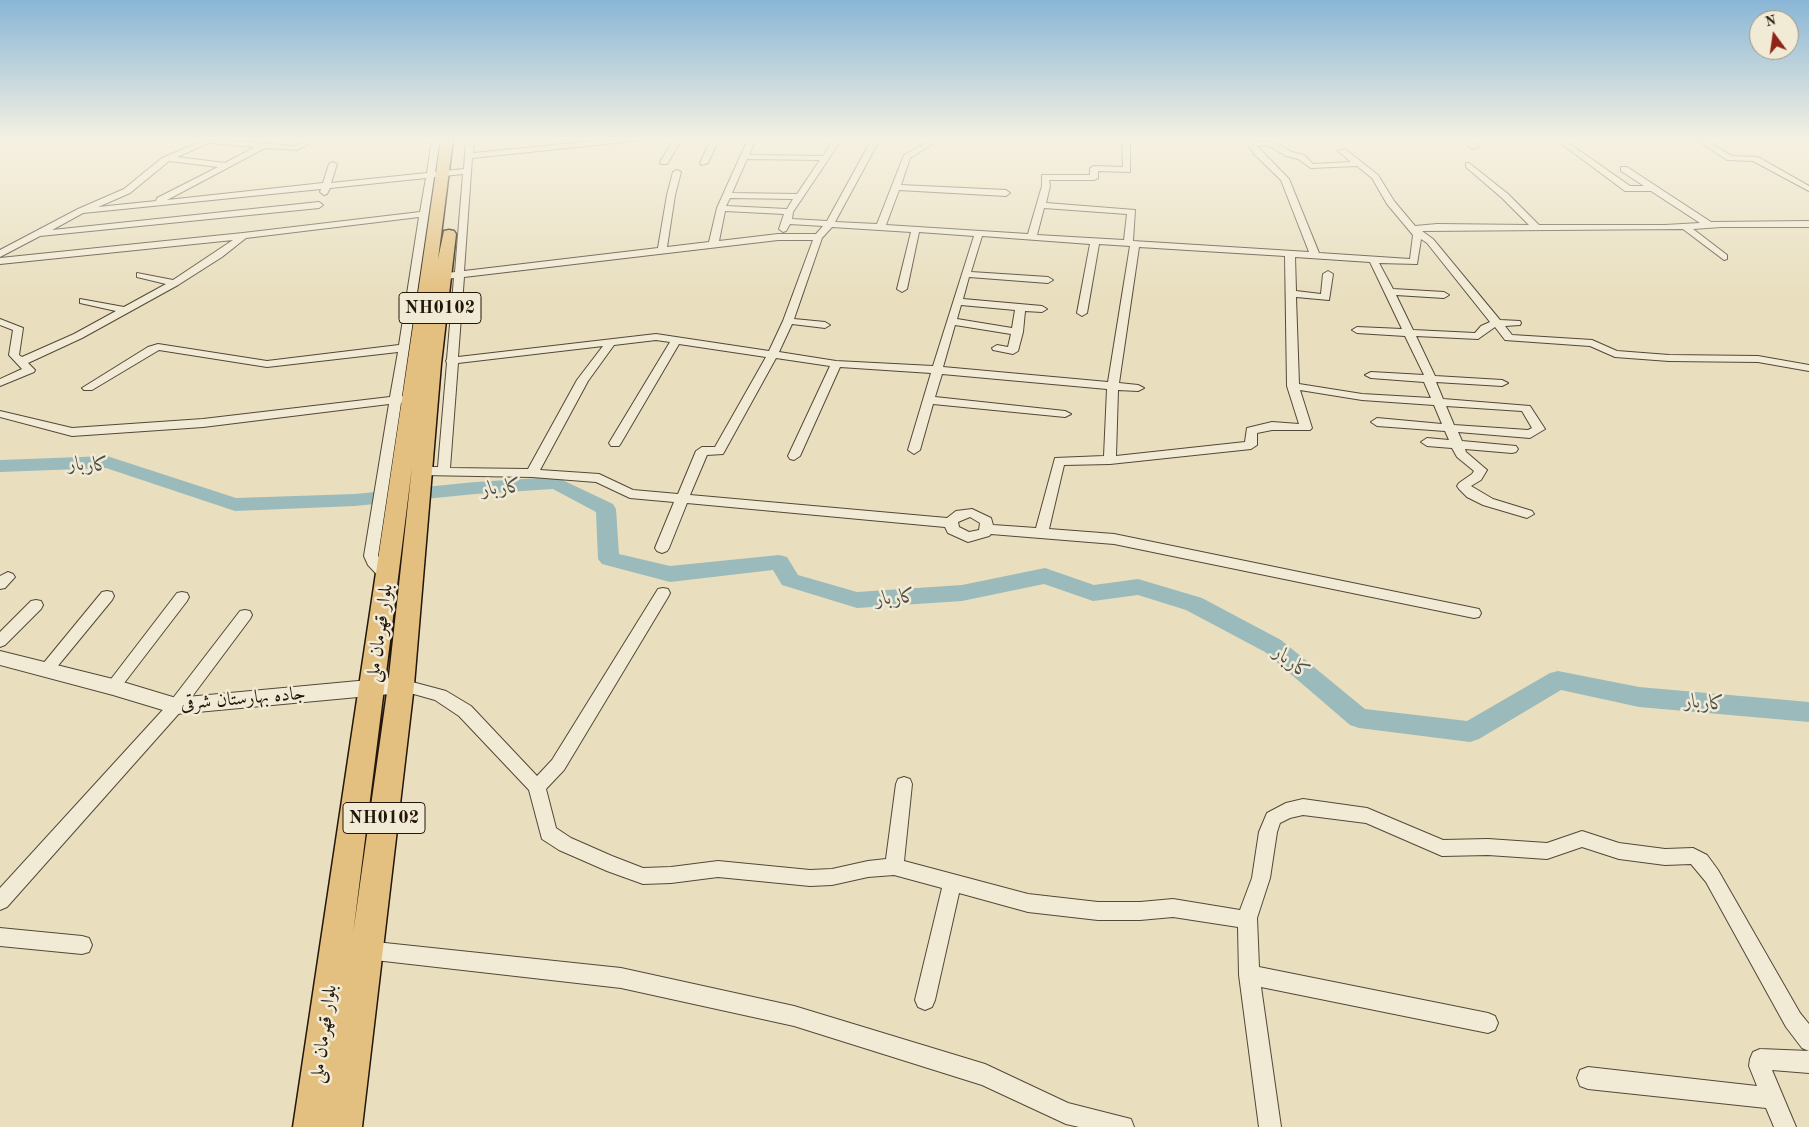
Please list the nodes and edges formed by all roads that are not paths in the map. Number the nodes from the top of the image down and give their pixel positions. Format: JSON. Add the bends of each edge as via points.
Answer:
{"nodes":[{"id":1,"x":126,"y":192,"type":"edge"},
{"id":2,"x":176,"y":192,"type":"edge"},
{"id":3,"x":266,"y":192,"type":"edge"},
{"id":4,"x":325,"y":192,"type":"edge"},
{"id":5,"x":437,"y":192,"type":"edge"},
{"id":6,"x":445,"y":192,"type":"edge"},
{"id":7,"x":449,"y":192,"type":"edge"},
{"id":8,"x":672,"y":192,"type":"edge"},
{"id":9,"x":729,"y":192,"type":"edge"},
{"id":10,"x":803,"y":192,"type":"edge"},
{"id":11,"x":847,"y":192,"type":"edge"},
{"id":12,"x":894,"y":192,"type":"edge"},
{"id":13,"x":998,"y":192,"type":"edge"},
{"id":14,"x":1045,"y":192,"type":"edge"},
{"id":15,"x":1290,"y":192,"type":"edge"},
{"id":16,"x":1384,"y":192,"type":"edge"},
{"id":17,"x":1500,"y":192,"type":"edge"},
{"id":18,"x":1658,"y":192,"type":"edge"},
{"id":19,"x":1006,"y":193,"type":"dead end"},
{"id":20,"x":728,"y":195,"type":"junction"},
{"id":21,"x":800,"y":197,"type":"junction"},
{"id":22,"x":152,"y":204,"type":"junction"},
{"id":23,"x":1041,"y":205,"type":"junction"},
{"id":24,"x":721,"y":208,"type":"junction"},
{"id":25,"x":81,"y":211,"type":"junction"},
{"id":26,"x":423,"y":214,"type":"junction"},
{"id":27,"x":316,"y":215,"type":"junction"},
{"id":28,"x":788,"y":217,"type":"junction"},
{"id":29,"x":830,"y":223,"type":"junction"},
{"id":30,"x":1809,"y":224,"type":"edge"},
{"id":31,"x":1709,"y":225,"type":"junction"},
{"id":32,"x":881,"y":226,"type":"junction"},
{"id":33,"x":1685,"y":227,"type":"junction"},
{"id":34,"x":916,"y":228,"type":"junction"},
{"id":35,"x":1536,"y":228,"type":"junction"},
{"id":36,"x":1413,"y":229,"type":"junction"},
{"id":37,"x":979,"y":233,"type":"junction"},
{"id":38,"x":37,"y":234,"type":"junction"},
{"id":39,"x":243,"y":236,"type":"junction"},
{"id":40,"x":818,"y":236,"type":"junction"},
{"id":41,"x":1032,"y":236,"type":"junction"},
{"id":42,"x":778,"y":237,"type":"junction"},
{"id":43,"x":1095,"y":240,"type":"junction"},
{"id":44,"x":1131,"y":243,"type":"junction"},
{"id":45,"x":714,"y":244,"type":"junction"},
{"id":46,"x":662,"y":250,"type":"junction"},
{"id":47,"x":0,"y":254,"type":"edge"},
{"id":48,"x":1290,"y":254,"type":"junction"},
{"id":49,"x":1315,"y":256,"type":"junction"},
{"id":50,"x":1724,"y":257,"type":"dead end"},
{"id":51,"x":1373,"y":259,"type":"junction"},
{"id":52,"x":0,"y":261,"type":"edge"},
{"id":53,"x":965,"y":274,"type":"junction"},
{"id":54,"x":1328,"y":274,"type":"dead end"},
{"id":55,"x":140,"y":275,"type":"dead end"},
{"id":56,"x":451,"y":276,"type":"junction"},
{"id":57,"x":428,"y":279,"type":"junction"},
{"id":58,"x":1048,"y":280,"type":"dead end"},
{"id":59,"x":175,"y":283,"type":"junction"},
{"id":60,"x":902,"y":289,"type":"dead end"},
{"id":61,"x":1390,"y":292,"type":"junction"},
{"id":62,"x":1291,"y":293,"type":"junction"},
{"id":63,"x":1444,"y":295,"type":"dead end"},
{"id":64,"x":84,"y":302,"type":"dead end"},
{"id":65,"x":957,"y":302,"type":"junction"},
{"id":66,"x":1022,"y":307,"type":"junction"},
{"id":67,"x":1042,"y":309,"type":"dead end"},
{"id":68,"x":124,"y":310,"type":"junction"},
{"id":69,"x":1082,"y":312,"type":"dead end"},
{"id":70,"x":788,"y":321,"type":"junction"},
{"id":71,"x":952,"y":321,"type":"junction"},
{"id":72,"x":0,"y":322,"type":"edge"},
{"id":73,"x":1496,"y":323,"type":"junction"},
{"id":74,"x":1516,"y":323,"type":"dead end"},
{"id":75,"x":825,"y":325,"type":"dead end"},
{"id":76,"x":1357,"y":330,"type":"dead end"},
{"id":77,"x":1018,"y":332,"type":"junction"},
{"id":78,"x":1410,"y":333,"type":"junction"},
{"id":79,"x":677,"y":339,"type":"junction"},
{"id":80,"x":612,"y":341,"type":"junction"},
{"id":81,"x":402,"y":348,"type":"junction"},
{"id":82,"x":996,"y":348,"type":"dead end"},
{"id":83,"x":772,"y":354,"type":"junction"},
{"id":84,"x":451,"y":361,"type":"junction"},
{"id":85,"x":20,"y":362,"type":"junction"},
{"id":86,"x":836,"y":364,"type":"junction"},
{"id":87,"x":1809,"y":368,"type":"edge"},
{"id":88,"x":938,"y":370,"type":"junction"},
{"id":89,"x":1371,"y":375,"type":"dead end"},
{"id":90,"x":1430,"y":378,"type":"junction"},
{"id":91,"x":0,"y":383,"type":"edge"},
{"id":92,"x":1502,"y":383,"type":"dead end"},
{"id":93,"x":1113,"y":386,"type":"junction"},
{"id":94,"x":1293,"y":386,"type":"junction"},
{"id":95,"x":88,"y":388,"type":"dead end"},
{"id":96,"x":1138,"y":388,"type":"dead end"},
{"id":97,"x":411,"y":398,"type":"junction"},
{"id":98,"x":394,"y":400,"type":"junction"},
{"id":99,"x":930,"y":400,"type":"junction"},
{"id":100,"x":1438,"y":402,"type":"junction"},
{"id":101,"x":0,"y":414,"type":"edge"},
{"id":102,"x":1066,"y":414,"type":"dead end"},
{"id":103,"x":1377,"y":422,"type":"dead end"},
{"id":104,"x":1451,"y":428,"type":"junction"},
{"id":105,"x":615,"y":442,"type":"dead end"},
{"id":106,"x":1427,"y":442,"type":"dead end"},
{"id":107,"x":1456,"y":444,"type":"junction"},
{"id":108,"x":1512,"y":449,"type":"dead end"},
{"id":109,"x":914,"y":450,"type":"dead end"},
{"id":110,"x":794,"y":456,"type":"dead end"},
{"id":111,"x":1110,"y":460,"type":"junction"},
{"id":112,"x":444,"y":471,"type":"junction"},
{"id":113,"x":532,"y":472,"type":"junction"},
{"id":114,"x":415,"y":474,"type":"junction"},
{"id":115,"x":683,"y":498,"type":"junction"},
{"id":116,"x":397,"y":511,"type":"junction"},
{"id":117,"x":1527,"y":514,"type":"dead end"},
{"id":118,"x":951,"y":523,"type":"junction"},
{"id":119,"x":987,"y":529,"type":"junction"},
{"id":120,"x":1041,"y":533,"type":"junction"},
{"id":121,"x":662,"y":548,"type":"dead end"},
{"id":122,"x":663,"y":593,"type":"dead end"},
{"id":123,"x":107,"y":596,"type":"dead end"},
{"id":124,"x":182,"y":597,"type":"dead end"},
{"id":125,"x":36,"y":605,"type":"dead end"},
{"id":126,"x":1474,"y":613,"type":"dead end"},
{"id":127,"x":245,"y":615,"type":"dead end"},
{"id":128,"x":0,"y":641,"type":"edge"},
{"id":129,"x":0,"y":658,"type":"edge"},
{"id":130,"x":47,"y":669,"type":"junction"},
{"id":131,"x":401,"y":685,"type":"junction"},
{"id":132,"x":113,"y":687,"type":"junction"},
{"id":133,"x":372,"y":688,"type":"junction"},
{"id":134,"x":176,"y":706,"type":"junction"},
{"id":135,"x":904,"y":784,"type":"dead end"},
{"id":136,"x":536,"y":787,"type":"junction"},
{"id":137,"x":894,"y":868,"type":"junction"},
{"id":138,"x":952,"y":882,"type":"junction"},
{"id":139,"x":0,"y":901,"type":"edge"},
{"id":140,"x":1247,"y":917,"type":"junction"},
{"id":141,"x":0,"y":937,"type":"edge"},
{"id":142,"x":82,"y":945,"type":"dead end"},
{"id":143,"x":366,"y":950,"type":"junction"},
{"id":144,"x":1249,"y":975,"type":"junction"},
{"id":145,"x":926,"y":1000,"type":"dead end"},
{"id":146,"x":1488,"y":1022,"type":"dead end"},
{"id":147,"x":1809,"y":1041,"type":"edge"},
{"id":148,"x":1809,"y":1062,"type":"edge"},
{"id":149,"x":1588,"y":1078,"type":"dead end"},
{"id":150,"x":1773,"y":1098,"type":"junction"},
{"id":151,"x":311,"y":1127,"type":"edge"},
{"id":152,"x":344,"y":1127,"type":"edge"},
{"id":153,"x":1123,"y":1127,"type":"edge"},
{"id":154,"x":1270,"y":1127,"type":"edge"},
{"id":155,"x":1785,"y":1127,"type":"edge"}],
"edges":[{"from":1,"to":25,"type":"street"},
{"from":2,"to":22,"type":"street"},
{"from":3,"to":22,"type":"street"},
{"from":4,"to":27,"type":"street"},
{"from":5,"to":26,"type":"street"},
{"from":6,"to":57,"type":"highway","name":"بلوار قهرمان ملی","number":"NH0102"},
{"from":7,"to":56,"type":"highway","name":"بلوار قهرمان ملی","number":"NH0102"},
{"from":8,"to":46,"type":"street"},
{"from":9,"to":20,"type":"street"},
{"from":10,"to":21,"type":"street"},
{"from":11,"to":29,"type":"street"},
{"from":12,"to":32,"type":"street"},
{"from":13,"to":19,"type":"street"},
{"from":14,"to":23,"type":"street"},
{"from":15,"to":49,"type":"street"},
{"from":16,"to":36,"type":"street"},
{"from":17,"to":35,"type":"street"},
{"from":18,"to":31,"type":"street"},
{"from":20,"to":21,"type":"street"},
{"from":20,"to":24,"type":"street"},
{"from":21,"to":28,"type":"street"},
{"from":22,"to":25,"type":"street"},
{"from":23,"to":41,"type":"street"},
{"from":23,"to":44,"type":"street","via":[[1132,212]]},
{"from":24,"to":28,"type":"street"},
{"from":24,"to":45,"type":"street"},
{"from":25,"to":38,"type":"street"},
{"from":26,"to":27,"type":"street"},
{"from":26,"to":81,"type":"street"},
{"from":27,"to":38,"type":"street"},
{"from":27,"to":39,"type":"street"},
{"from":28,"to":29,"type":"street"},
{"from":28,"to":42,"type":"street"},
{"from":29,"to":32,"type":"street"},
{"from":29,"to":40,"type":"street"},
{"from":30,"to":31,"type":"street"},
{"from":31,"to":33,"type":"street"},
{"from":32,"to":34,"type":"street"},
{"from":33,"to":35,"type":"street"},
{"from":33,"to":50,"type":"street"},
{"from":34,"to":37,"type":"street"},
{"from":34,"to":60,"type":"street"},
{"from":35,"to":36,"type":"street"},
{"from":36,"to":51,"type":"street","via":[[1417,235],[1414,262]]},
{"from":36,"to":73,"type":"street","via":[[1430,241]]},
{"from":37,"to":41,"type":"street"},
{"from":37,"to":53,"type":"street"},
{"from":38,"to":47,"type":"street"},
{"from":39,"to":52,"type":"street"},
{"from":39,"to":59,"type":"street"},
{"from":40,"to":42,"type":"street"},
{"from":40,"to":70,"type":"street"},
{"from":41,"to":43,"type":"street"},
{"from":42,"to":45,"type":"street"},
{"from":43,"to":44,"type":"street"},
{"from":43,"to":69,"type":"street"},
{"from":44,"to":48,"type":"street"},
{"from":44,"to":93,"type":"street"},
{"from":45,"to":46,"type":"street"},
{"from":46,"to":56,"type":"street"},
{"from":48,"to":49,"type":"street"},
{"from":48,"to":62,"type":"street"},
{"from":49,"to":51,"type":"street"},
{"from":51,"to":61,"type":"street"},
{"from":53,"to":58,"type":"street"},
{"from":53,"to":65,"type":"street"},
{"from":54,"to":62,"type":"street","via":[[1326,298]]},
{"from":55,"to":59,"type":"street"},
{"from":56,"to":57,"type":"street"},
{"from":56,"to":84,"type":"street"},
{"from":56,"to":114,"type":"highway","name":"بلوار قهرمان ملی","number":"NH0102","via":[[432,364]]},
{"from":57,"to":97,"type":"highway","name":"بلوار قهرمان ملی","number":"NH0102"},
{"from":59,"to":68,"type":"street"},
{"from":61,"to":63,"type":"street"},
{"from":61,"to":78,"type":"street"},
{"from":62,"to":94,"type":"street"},
{"from":64,"to":68,"type":"street"},
{"from":65,"to":66,"type":"street"},
{"from":65,"to":71,"type":"street"},
{"from":66,"to":67,"type":"street"},
{"from":66,"to":77,"type":"street"},
{"from":68,"to":85,"type":"street","via":[[78,336]]},
{"from":70,"to":75,"type":"street"},
{"from":70,"to":83,"type":"street"},
{"from":71,"to":77,"type":"street"},
{"from":71,"to":88,"type":"street"},
{"from":72,"to":85,"type":"street","via":[[18,328],[14,355]]},
{"from":73,"to":74,"type":"street"},
{"from":73,"to":78,"type":"street","via":[[1478,336]]},
{"from":73,"to":87,"type":"street","via":[[1509,338],[1592,343],[1616,354],[1758,359]]},
{"from":76,"to":78,"type":"street"},
{"from":77,"to":82,"type":"street","via":[[1013,351]]},
{"from":78,"to":90,"type":"street"},
{"from":79,"to":80,"type":"street","via":[[656,337]]},
{"from":79,"to":83,"type":"street"},
{"from":79,"to":105,"type":"street"},
{"from":80,"to":84,"type":"street"},
{"from":80,"to":113,"type":"street","via":[[583,380]]},
{"from":81,"to":95,"type":"street","via":[[267,364],[158,348]]},
{"from":81,"to":98,"type":"street"},
{"from":83,"to":86,"type":"street"},
{"from":83,"to":115,"type":"street","via":[[718,450],[702,451]]},
{"from":84,"to":112,"type":"street"},
{"from":85,"to":91,"type":"street","via":[[30,370]]},
{"from":86,"to":88,"type":"street"},
{"from":86,"to":110,"type":"street"},
{"from":88,"to":93,"type":"street"},
{"from":88,"to":99,"type":"street"},
{"from":89,"to":90,"type":"street"},
{"from":90,"to":92,"type":"street"},
{"from":90,"to":100,"type":"street"},
{"from":93,"to":96,"type":"street"},
{"from":93,"to":111,"type":"street"},
{"from":94,"to":100,"type":"street"},
{"from":94,"to":111,"type":"street","via":[[1306,428],[1272,426],[1251,431],[1251,445]]},
{"from":97,"to":98,"type":"street"},
{"from":97,"to":114,"type":"highway","name":"بلوار قهرمان ملی","number":"NH0102"},
{"from":98,"to":101,"type":"street","via":[[203,423],[72,432]]},
{"from":98,"to":116,"type":"street","via":[[382,486]]},
{"from":99,"to":102,"type":"street"},
{"from":99,"to":109,"type":"street"},
{"from":100,"to":104,"type":"street"},
{"from":100,"to":104,"type":"street","via":[[1526,408],[1539,429],[1530,434]]},
{"from":103,"to":104,"type":"street"},
{"from":104,"to":107,"type":"street"},
{"from":106,"to":107,"type":"street"},
{"from":107,"to":108,"type":"street"},
{"from":107,"to":117,"type":"street","via":[[1461,454],[1481,470],[1464,486],[1472,494]]},
{"from":111,"to":120,"type":"street","via":[[1059,461]]},
{"from":112,"to":113,"type":"street"},
{"from":112,"to":114,"type":"street"},
{"from":113,"to":115,"type":"street","via":[[599,478],[630,494]]},
{"from":114,"to":116,"type":"highway","name":"بلوار قهرمان ملی","number":"NH0102"},
{"from":115,"to":118,"type":"street"},
{"from":115,"to":121,"type":"street"},
{"from":116,"to":131,"type":"highway","name":"بلوار قهرمان ملی","number":"NH0102"},
{"from":116,"to":133,"type":"highway","name":"بلوار قهرمان ملی","number":"NH0102"},
{"from":118,"to":119,"type":"street","via":[[957,534],[968,537],[980,535]]},
{"from":118,"to":119,"type":"street","via":[[961,514],[972,513],[986,521]]},
{"from":119,"to":120,"type":"street"},
{"from":120,"to":126,"type":"street","via":[[1114,540]]},
{"from":122,"to":136,"type":"street","via":[[558,765]]},
{"from":123,"to":130,"type":"street"},
{"from":124,"to":132,"type":"street"},
{"from":125,"to":128,"type":"street"},
{"from":127,"to":134,"type":"street"},
{"from":129,"to":130,"type":"street","name":"جاده بهارستان شرقی"},
{"from":130,"to":132,"type":"street","name":"جاده بهارستان شرقی"},
{"from":131,"to":133,"type":"street","name":"جاده بهارستان شرقی"},
{"from":131,"to":136,"type":"street","via":[[440,695],[465,711]]},
{"from":131,"to":143,"type":"highway","name":"بلوار قهرمان ملی","number":"NH0102"},
{"from":132,"to":134,"type":"street","name":"جاده بهارستان شرقی"},
{"from":133,"to":134,"type":"street","name":"جاده بهارستان شرقی"},
{"from":133,"to":151,"type":"highway","name":"بلوار قهرمان ملی","number":"NH0102"},
{"from":134,"to":139,"type":"street"},
{"from":135,"to":137,"type":"street"},
{"from":136,"to":137,"type":"street","via":[[548,833],[565,844],[643,876],[718,869],[810,878]]},
{"from":137,"to":138,"type":"street"},
{"from":138,"to":140,"type":"street","via":[[1028,903],[1098,911],[1173,908]]},
{"from":138,"to":145,"type":"street"},
{"from":140,"to":144,"type":"street"},
{"from":140,"to":147,"type":"street","via":[[1261,878],[1273,818],[1302,807],[1367,816],[1442,848],[1547,851],[1582,839],[1619,851],[1665,857],[1693,856],[1712,876],[1793,1020]]},
{"from":141,"to":142,"type":"street"},
{"from":143,"to":152,"type":"highway","name":"بلوار قهرمان ملی","number":"NH0102"},
{"from":143,"to":153,"type":"street","via":[[621,978],[794,1016],[985,1075],[1066,1113]]},
{"from":144,"to":146,"type":"street"},
{"from":144,"to":154,"type":"street"},
{"from":148,"to":150,"type":"street","via":[[1760,1060]]},
{"from":149,"to":150,"type":"street"},
{"from":150,"to":155,"type":"street"}]}
